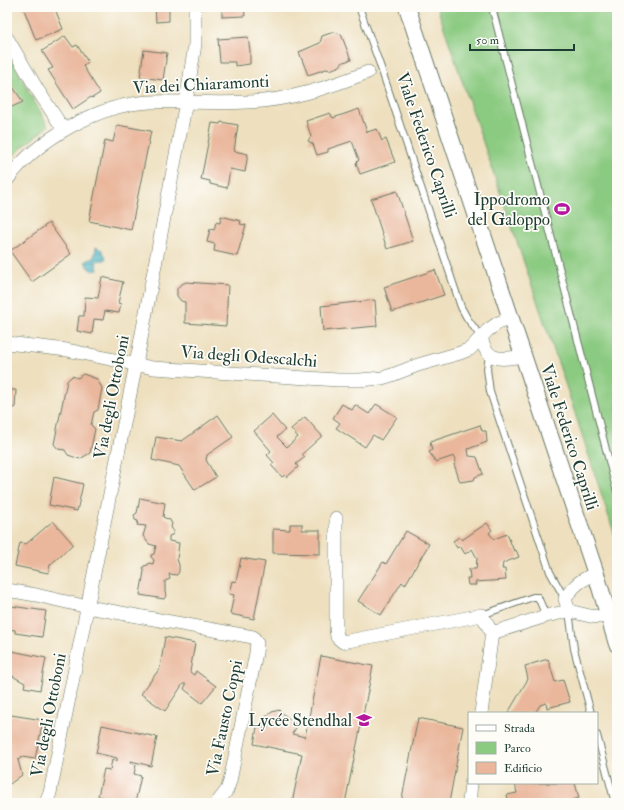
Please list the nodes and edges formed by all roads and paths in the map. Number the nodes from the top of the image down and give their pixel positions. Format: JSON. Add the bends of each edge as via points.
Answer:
{"nodes":[{"id":1,"x":195,"y":7,"type":"edge"},
{"id":2,"x":359,"y":7,"type":"edge"},
{"id":3,"x":407,"y":7,"type":"edge"},
{"id":4,"x":492,"y":7,"type":"edge"},
{"id":5,"x":7,"y":38,"type":"edge"},
{"id":6,"x":368,"y":72,"type":"dead end"},
{"id":7,"x":186,"y":102,"type":"junction"},
{"id":8,"x":64,"y":130,"type":"junction"},
{"id":9,"x":7,"y":180,"type":"edge"},
{"id":10,"x":511,"y":318,"type":"junction"},
{"id":11,"x":481,"y":337,"type":"junction"},
{"id":12,"x":7,"y":343,"type":"edge"},
{"id":13,"x":489,"y":355,"type":"junction"},
{"id":14,"x":524,"y":356,"type":"junction"},
{"id":15,"x":136,"y":364,"type":"junction"},
{"id":16,"x":617,"y":492,"type":"edge"},
{"id":17,"x":336,"y":518,"type":"dead end"},
{"id":18,"x":596,"y":574,"type":"junction"},
{"id":19,"x":7,"y":590,"type":"edge"},
{"id":20,"x":567,"y":605,"type":"junction"},
{"id":21,"x":88,"y":607,"type":"junction"},
{"id":22,"x":482,"y":615,"type":"junction"},
{"id":23,"x":608,"y":615,"type":"junction"},
{"id":24,"x":546,"y":616,"type":"junction"},
{"id":25,"x":492,"y":633,"type":"junction"},
{"id":26,"x":617,"y":644,"type":"edge"},
{"id":27,"x":481,"y":712,"type":"edge"},
{"id":28,"x":591,"y":712,"type":"edge"},
{"id":29,"x":598,"y":739,"type":"edge"},
{"id":30,"x":471,"y":784,"type":"edge"},
{"id":31,"x":48,"y":798,"type":"edge"},
{"id":32,"x":217,"y":803,"type":"edge"},
{"id":33,"x":469,"y":803,"type":"edge"},
{"id":34,"x":615,"y":803,"type":"edge"}],
"edges":[{"from":1,"to":7,"type":"street","name":"Via degli Ottoboni","via":[[195,44]]},
{"from":2,"to":11,"type":"lane","name":"Viale Federico Caprilli","via":[[461,307]]},
{"from":3,"to":10,"type":"street","name":"Viale Federico Caprilli"},
{"from":4,"to":16,"type":"lane"},
{"from":5,"to":8,"type":"street"},
{"from":6,"to":7,"type":"street","name":"Via dei Chiaramonti","via":[[340,83],[292,96],[249,102]]},
{"from":7,"to":8,"type":"street","name":"Via dei Chiaramonti","via":[[149,102],[119,107],[98,112]]},
{"from":7,"to":15,"type":"street","name":"Via degli Ottoboni"},
{"from":8,"to":9,"type":"street","name":"Via dei Chiaramonti","via":[[26,158]]},
{"from":10,"to":11,"type":"street","via":[[498,323]]},
{"from":10,"to":14,"type":"street","name":"Viale Federico Caprilli"},
{"from":11,"to":13,"type":"street","name":"Viale Federico Caprilli","via":[[483,347]]},
{"from":11,"to":15,"type":"street","name":"Via degli Odescalchi","via":[[470,349],[460,353],[418,364],[392,375],[360,380],[153,368]]},
{"from":12,"to":15,"type":"street","name":"Via degli Odescalchi","via":[[67,350]]},
{"from":13,"to":14,"type":"street","name":"Viale Federico Caprilli","via":[[497,358]]},
{"from":13,"to":20,"type":"lane","name":"Viale Federico Caprilli","via":[[487,369],[490,392],[550,572]]},
{"from":14,"to":18,"type":"street","name":"Viale Federico Caprilli"},
{"from":15,"to":21,"type":"street","name":"Via degli Ottoboni"},
{"from":17,"to":22,"type":"street","via":[[336,629],[337,637],[343,642]]},
{"from":18,"to":20,"type":"street","via":[[579,581],[571,589]]},
{"from":18,"to":23,"type":"street","name":"Viale Federico Caprilli"},
{"from":19,"to":21,"type":"street"},
{"from":20,"to":23,"type":"street","via":[[590,616]]},
{"from":20,"to":24,"type":"street"},
{"from":20,"to":28,"type":"lane","via":[[574,649]]},
{"from":21,"to":31,"type":"street","name":"Via degli Ottoboni"},
{"from":21,"to":32,"type":"street","name":"Via Fausto Coppi","via":[[253,637],[257,643],[230,780],[227,790]]},
{"from":22,"to":24,"type":"lane","via":[[538,597]]},
{"from":22,"to":25,"type":"street"},
{"from":23,"to":26,"type":"street","name":"Viale Federico Caprilli"},
{"from":24,"to":25,"type":"street"},
{"from":25,"to":27,"type":"street"},
{"from":29,"to":34,"type":"lane"},
{"from":30,"to":33,"type":"street"}]}
